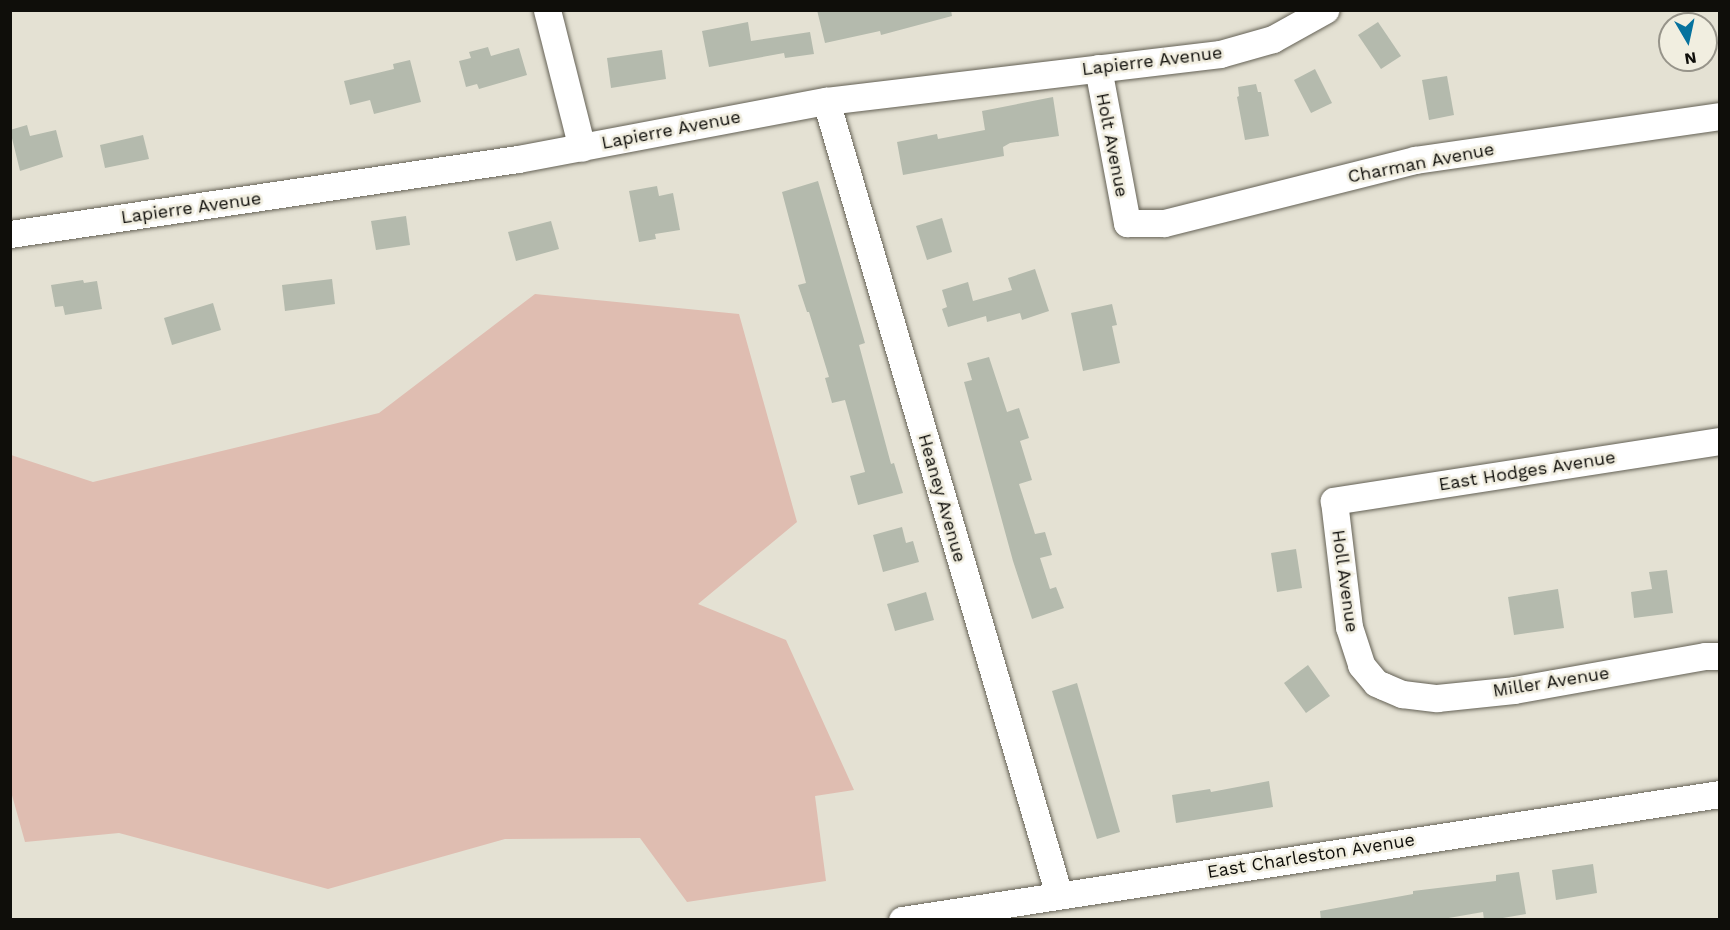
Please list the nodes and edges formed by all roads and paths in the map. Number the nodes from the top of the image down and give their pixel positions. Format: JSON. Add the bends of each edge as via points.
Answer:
{"nodes":[{"id":1,"x":547,"y":10,"type":"edge"},
{"id":2,"x":1324,"y":10,"type":"edge"},
{"id":3,"x":1098,"y":68,"type":"junction"},
{"id":4,"x":826,"y":101,"type":"junction"},
{"id":5,"x":1719,"y":116,"type":"edge"},
{"id":6,"x":582,"y":148,"type":"junction"},
{"id":7,"x":1127,"y":223,"type":"joint"},
{"id":8,"x":10,"y":234,"type":"edge"},
{"id":9,"x":1719,"y":441,"type":"edge"},
{"id":10,"x":1334,"y":501,"type":"joint"},
{"id":11,"x":1719,"y":656,"type":"edge"},
{"id":12,"x":1383,"y":686,"type":"joint"},
{"id":13,"x":1719,"y":794,"type":"edge"},
{"id":14,"x":1059,"y":895,"type":"junction"},
{"id":15,"x":902,"y":920,"type":"edge"}],
"edges":[{"from":1,"to":6,"type":"street"},
{"from":2,"to":3,"type":"street","name":"Lapierre Avenue","via":[[1273,39],[1220,54]]},
{"from":3,"to":4,"type":"street","name":"Lapierre Avenue"},
{"from":3,"to":7,"type":"street","name":"Holt Avenue"},
{"from":4,"to":6,"type":"street","name":"Lapierre Avenue"},
{"from":4,"to":14,"type":"street","name":"Heaney Avenue"},
{"from":5,"to":7,"type":"street","name":"Charman Avenue","via":[[1415,160],[1164,224]]},
{"from":6,"to":8,"type":"street","name":"Lapierre Avenue"},
{"from":9,"to":10,"type":"street","name":"East Hodges Avenue"},
{"from":10,"to":12,"type":"street","name":"Holl Avenue","via":[[1349,627],[1361,664]]},
{"from":11,"to":12,"type":"street","name":"Miller Avenue","via":[[1514,690],[1437,698],[1402,694]]},
{"from":13,"to":14,"type":"street","name":"East Charleston Avenue"},
{"from":14,"to":15,"type":"street","name":"East Charleston Avenue"}]}
